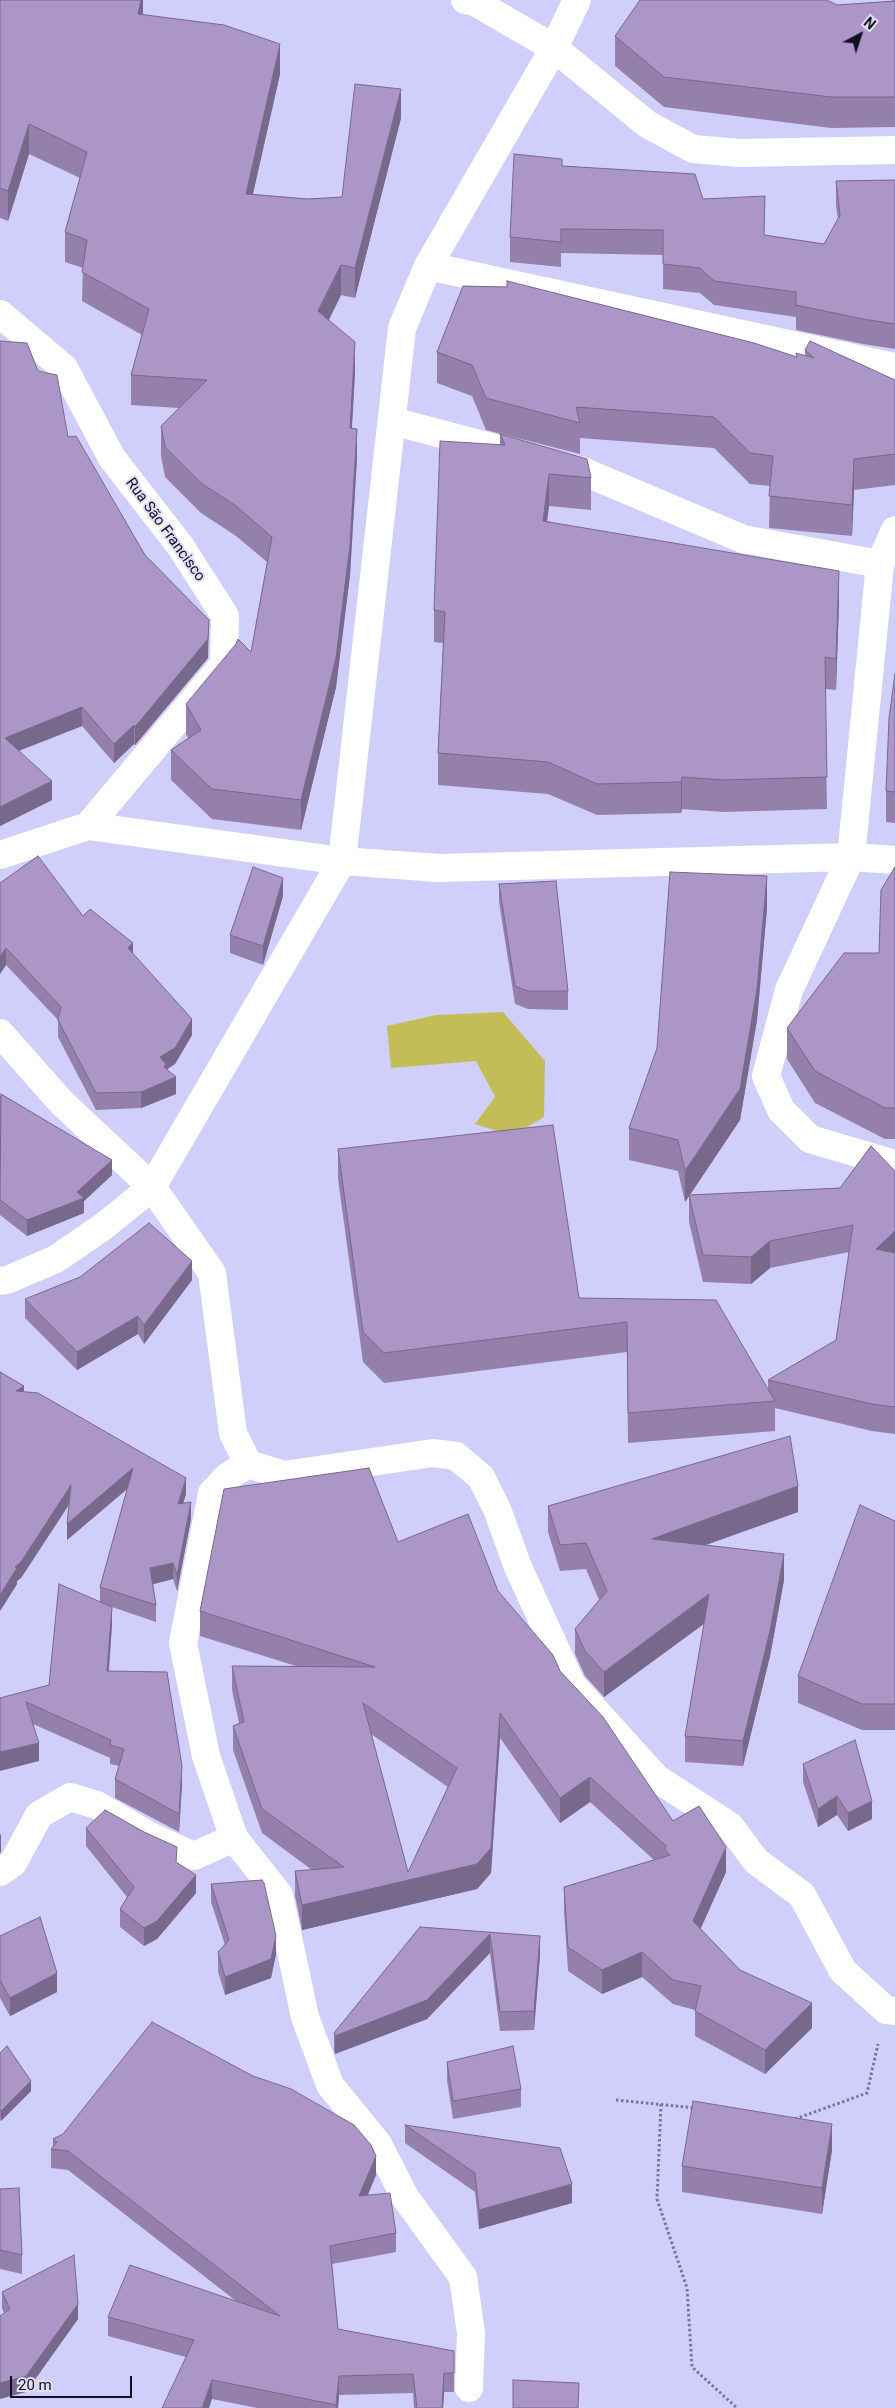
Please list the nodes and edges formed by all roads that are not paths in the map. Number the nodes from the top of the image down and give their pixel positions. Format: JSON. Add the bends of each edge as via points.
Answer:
{"nodes":[{"id":1,"x":470,"y":0,"type":"edge"},
{"id":2,"x":577,"y":0,"type":"edge"},
{"id":3,"x":554,"y":48,"type":"junction"},
{"id":4,"x":895,"y":150,"type":"edge"},
{"id":5,"x":428,"y":266,"type":"junction"},
{"id":6,"x":0,"y":314,"type":"edge"},
{"id":7,"x":895,"y":367,"type":"edge"},
{"id":8,"x":392,"y":420,"type":"junction"},
{"id":9,"x":895,"y":530,"type":"edge"},
{"id":10,"x":880,"y":564,"type":"junction"},
{"id":11,"x":88,"y":826,"type":"junction"},
{"id":12,"x":0,"y":855,"type":"edge"},
{"id":13,"x":851,"y":857,"type":"junction"},
{"id":14,"x":895,"y":860,"type":"edge"},
{"id":15,"x":342,"y":862,"type":"junction"},
{"id":16,"x":0,"y":1033,"type":"edge"},
{"id":17,"x":895,"y":1164,"type":"edge"},
{"id":18,"x":152,"y":1187,"type":"junction"},
{"id":19,"x":2,"y":1284,"type":"edge"},
{"id":20,"x":248,"y":1464,"type":"junction"},
{"id":21,"x":234,"y":1838,"type":"junction"},
{"id":22,"x":0,"y":1872,"type":"edge"},
{"id":23,"x":890,"y":2010,"type":"edge"},
{"id":24,"x":469,"y":2388,"type":"dead end"}],
"edges":[{"from":1,"to":3,"type":"street"},
{"from":2,"to":3,"type":"street"},
{"from":3,"to":4,"type":"street","via":[[647,124],[693,149],[740,153]]},
{"from":3,"to":5,"type":"street"},
{"from":5,"to":7,"type":"street"},
{"from":5,"to":8,"type":"street","via":[[402,328]]},
{"from":6,"to":11,"type":"street","name":"Rua São Francisco","via":[[64,368],[112,458],[181,547],[225,616],[224,664]]},
{"from":8,"to":10,"type":"street","via":[[582,471],[743,539]]},
{"from":8,"to":15,"type":"street"},
{"from":9,"to":10,"type":"street"},
{"from":10,"to":13,"type":"street"},
{"from":11,"to":12,"type":"street"},
{"from":11,"to":15,"type":"street"},
{"from":13,"to":14,"type":"street"},
{"from":13,"to":15,"type":"street","via":[[438,868]]},
{"from":13,"to":17,"type":"street","via":[[789,990],[766,1076],[781,1110],[810,1139]]},
{"from":15,"to":18,"type":"street"},
{"from":16,"to":18,"type":"street","via":[[62,1103]]},
{"from":18,"to":19,"type":"street","via":[[56,1259]]},
{"from":18,"to":20,"type":"street","via":[[212,1273],[233,1433]]},
{"from":20,"to":21,"type":"street","via":[[227,1476],[212,1493],[183,1643],[206,1756]]},
{"from":20,"to":23,"type":"street","via":[[284,1475],[433,1453],[456,1456],[480,1477],[498,1510],[518,1567],[572,1685],[656,1778],[730,1826],[756,1860],[802,1895],[844,1971]]},
{"from":21,"to":22,"type":"street","via":[[194,1856],[152,1837],[97,1805],[70,1797],[39,1815],[13,1863]]},
{"from":21,"to":24,"type":"street","via":[[279,1895],[305,2017],[330,2084],[378,2144],[405,2197],[463,2277],[472,2333]]}]}
